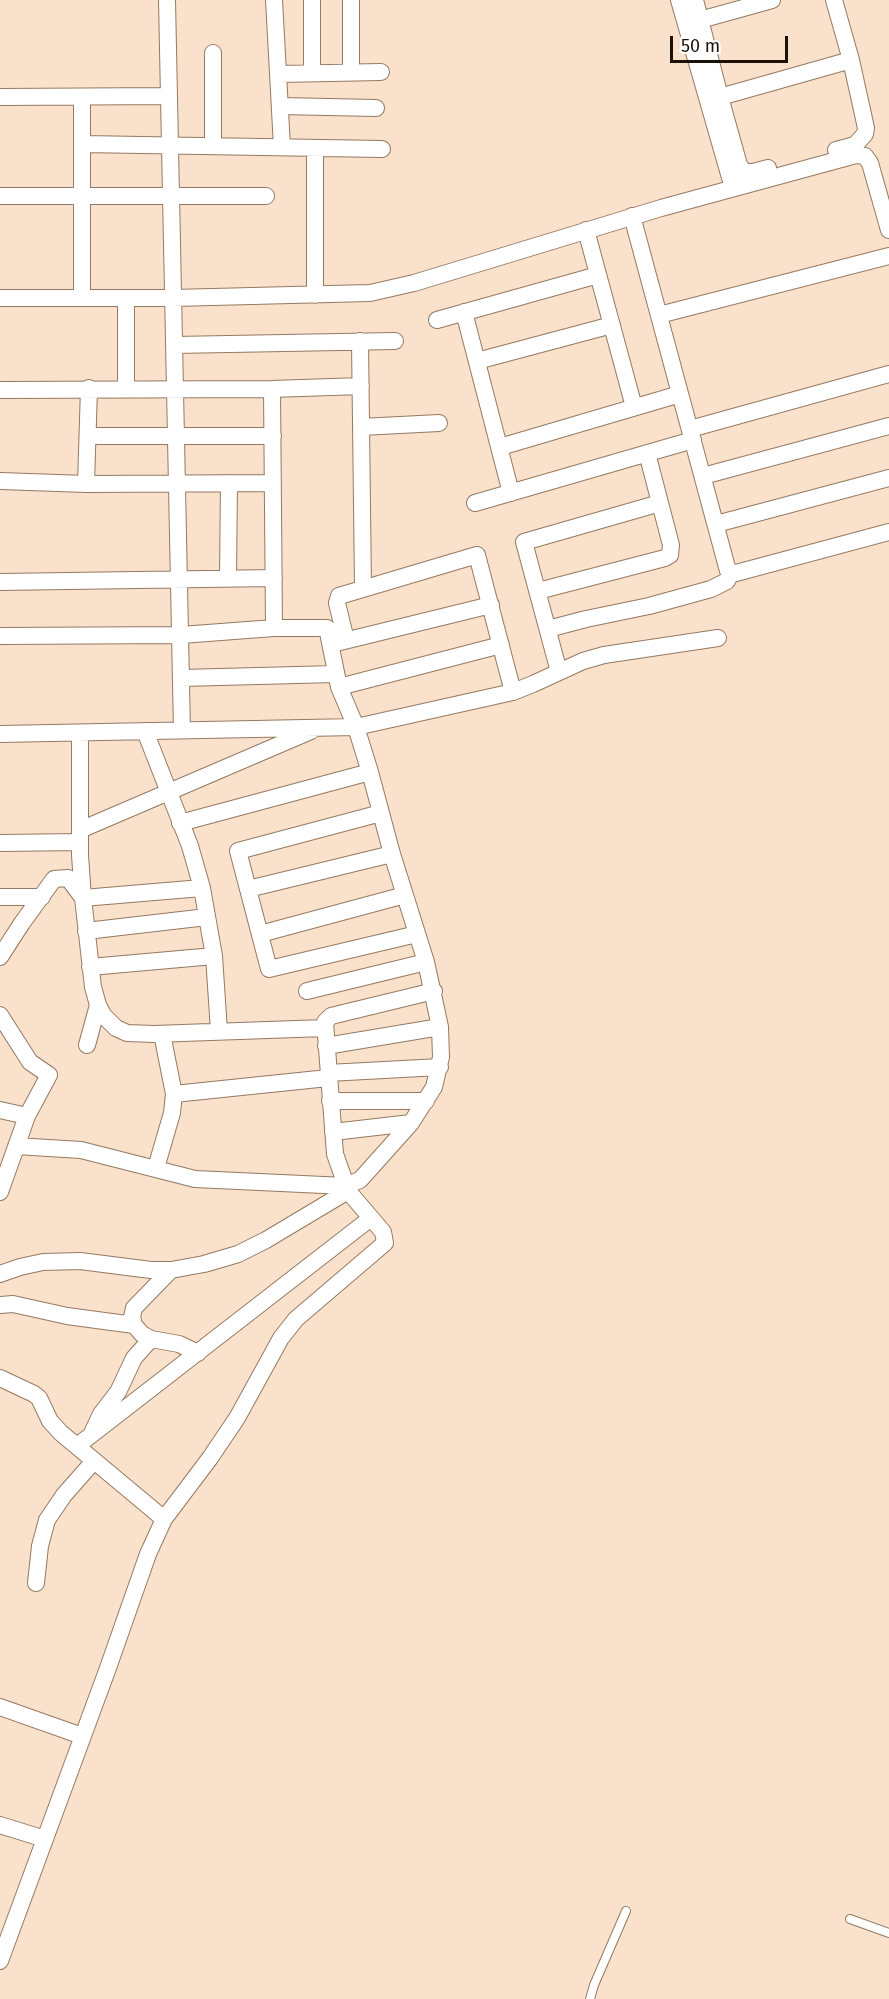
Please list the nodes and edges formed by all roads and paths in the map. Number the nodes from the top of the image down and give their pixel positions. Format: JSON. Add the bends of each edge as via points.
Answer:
{"nodes":[{"id":1,"x":167,"y":0,"type":"edge"},
{"id":2,"x":274,"y":0,"type":"edge"},
{"id":3,"x":312,"y":0,"type":"edge"},
{"id":4,"x":351,"y":0,"type":"edge"},
{"id":5,"x":679,"y":0,"type":"edge"},
{"id":6,"x":695,"y":0,"type":"edge"},
{"id":7,"x":772,"y":0,"type":"edge"},
{"id":8,"x":834,"y":0,"type":"edge"},
{"id":9,"x":700,"y":20,"type":"junction"},
{"id":10,"x":213,"y":53,"type":"dead end"},
{"id":11,"x":851,"y":60,"type":"junction"},
{"id":12,"x":351,"y":72,"type":"junction"},
{"id":13,"x":381,"y":72,"type":"dead end"},
{"id":14,"x":312,"y":73,"type":"junction"},
{"id":15,"x":278,"y":74,"type":"junction"},
{"id":16,"x":169,"y":96,"type":"junction"},
{"id":17,"x":82,"y":97,"type":"junction"},
{"id":18,"x":0,"y":98,"type":"edge"},
{"id":19,"x":720,"y":98,"type":"junction"},
{"id":20,"x":280,"y":105,"type":"junction"},
{"id":21,"x":376,"y":108,"type":"dead end"},
{"id":22,"x":82,"y":144,"type":"junction"},
{"id":23,"x":170,"y":145,"type":"junction"},
{"id":24,"x":213,"y":146,"type":"junction"},
{"id":25,"x":282,"y":147,"type":"junction"},
{"id":26,"x":315,"y":148,"type":"junction"},
{"id":27,"x":382,"y":149,"type":"dead end"},
{"id":28,"x":733,"y":188,"type":"junction"},
{"id":29,"x":0,"y":196,"type":"edge"},
{"id":30,"x":82,"y":196,"type":"junction"},
{"id":31,"x":171,"y":196,"type":"junction"},
{"id":32,"x":266,"y":196,"type":"dead end"},
{"id":33,"x":632,"y":216,"type":"junction"},
{"id":34,"x":586,"y":230,"type":"junction"},
{"id":35,"x":889,"y":230,"type":"edge"},
{"id":36,"x":889,"y":256,"type":"edge"},
{"id":37,"x":598,"y":275,"type":"junction"},
{"id":38,"x":315,"y":295,"type":"junction"},
{"id":39,"x":0,"y":298,"type":"edge"},
{"id":40,"x":82,"y":298,"type":"junction"},
{"id":41,"x":126,"y":298,"type":"junction"},
{"id":42,"x":173,"y":298,"type":"junction"},
{"id":43,"x":464,"y":312,"type":"junction"},
{"id":44,"x":659,"y":315,"type":"junction"},
{"id":45,"x":437,"y":320,"type":"dead end"},
{"id":46,"x":612,"y":325,"type":"junction"},
{"id":47,"x":395,"y":340,"type":"dead end"},
{"id":48,"x":360,"y":341,"type":"junction"},
{"id":49,"x":174,"y":345,"type":"junction"},
{"id":50,"x":477,"y":362,"type":"junction"},
{"id":51,"x":889,"y":374,"type":"edge"},
{"id":52,"x":361,"y":386,"type":"junction"},
{"id":53,"x":89,"y":388,"type":"junction"},
{"id":54,"x":126,"y":389,"type":"junction"},
{"id":55,"x":176,"y":389,"type":"junction"},
{"id":56,"x":272,"y":389,"type":"junction"},
{"id":57,"x":0,"y":390,"type":"edge"},
{"id":58,"x":680,"y":394,"type":"junction"},
{"id":59,"x":634,"y":407,"type":"junction"},
{"id":60,"x":439,"y":423,"type":"dead end"},
{"id":61,"x":889,"y":426,"type":"edge"},
{"id":62,"x":361,"y":427,"type":"junction"},
{"id":63,"x":692,"y":434,"type":"junction"},
{"id":64,"x":88,"y":436,"type":"junction"},
{"id":65,"x":177,"y":436,"type":"junction"},
{"id":66,"x":273,"y":436,"type":"junction"},
{"id":67,"x":500,"y":447,"type":"junction"},
{"id":68,"x":646,"y":453,"type":"junction"},
{"id":69,"x":703,"y":476,"type":"junction"},
{"id":70,"x":889,"y":478,"type":"edge"},
{"id":71,"x":0,"y":481,"type":"edge"},
{"id":72,"x":178,"y":483,"type":"junction"},
{"id":73,"x":229,"y":483,"type":"junction"},
{"id":74,"x":273,"y":483,"type":"junction"},
{"id":75,"x":86,"y":484,"type":"junction"},
{"id":76,"x":511,"y":493,"type":"junction"},
{"id":77,"x":475,"y":503,"type":"dead end"},
{"id":78,"x":660,"y":503,"type":"junction"},
{"id":79,"x":716,"y":524,"type":"junction"},
{"id":80,"x":889,"y":532,"type":"edge"},
{"id":81,"x":731,"y":573,"type":"junction"},
{"id":82,"x":179,"y":578,"type":"junction"},
{"id":83,"x":228,"y":578,"type":"junction"},
{"id":84,"x":274,"y":578,"type":"junction"},
{"id":85,"x":0,"y":582,"type":"edge"},
{"id":86,"x":363,"y":588,"type":"junction"},
{"id":87,"x":538,"y":591,"type":"junction"},
{"id":88,"x":491,"y":605,"type":"junction"},
{"id":89,"x":274,"y":628,"type":"junction"},
{"id":90,"x":548,"y":629,"type":"junction"},
{"id":91,"x":180,"y":635,"type":"junction"},
{"id":92,"x":0,"y":636,"type":"edge"},
{"id":93,"x":718,"y":638,"type":"dead end"},
{"id":94,"x":331,"y":641,"type":"junction"},
{"id":95,"x":501,"y":645,"type":"junction"},
{"id":96,"x":560,"y":672,"type":"junction"},
{"id":97,"x":181,"y":678,"type":"junction"},
{"id":98,"x":337,"y":680,"type":"junction"},
{"id":99,"x":513,"y":692,"type":"junction"},
{"id":100,"x":356,"y":727,"type":"junction"},
{"id":101,"x":318,"y":728,"type":"junction"},
{"id":102,"x":182,"y":730,"type":"junction"},
{"id":103,"x":145,"y":731,"type":"junction"},
{"id":104,"x":80,"y":733,"type":"junction"},
{"id":105,"x":0,"y":734,"type":"edge"},
{"id":106,"x":370,"y":772,"type":"junction"},
{"id":107,"x":169,"y":793,"type":"junction"},
{"id":108,"x":381,"y":813,"type":"junction"},
{"id":109,"x":180,"y":823,"type":"junction"},
{"id":110,"x":80,"y":836,"type":"junction"},
{"id":111,"x":0,"y":843,"type":"edge"},
{"id":112,"x":392,"y":854,"type":"junction"},
{"id":113,"x":202,"y":888,"type":"junction"},
{"id":114,"x":248,"y":889,"type":"junction"},
{"id":115,"x":405,"y":895,"type":"junction"},
{"id":116,"x":0,"y":897,"type":"edge"},
{"id":117,"x":42,"y":897,"type":"junction"},
{"id":118,"x":83,"y":898,"type":"junction"},
{"id":119,"x":207,"y":917,"type":"junction"},
{"id":120,"x":86,"y":931,"type":"junction"},
{"id":121,"x":260,"y":934,"type":"junction"},
{"id":122,"x":417,"y":934,"type":"junction"},
{"id":123,"x":214,"y":956,"type":"junction"},
{"id":124,"x":0,"y":957,"type":"edge"},
{"id":125,"x":426,"y":962,"type":"junction"},
{"id":126,"x":90,"y":967,"type":"junction"},
{"id":127,"x":307,"y":991,"type":"dead end"},
{"id":128,"x":434,"y":991,"type":"junction"},
{"id":129,"x":98,"y":1005,"type":"junction"},
{"id":130,"x":0,"y":1015,"type":"edge"},
{"id":131,"x":440,"y":1027,"type":"junction"},
{"id":132,"x":325,"y":1028,"type":"junction"},
{"id":133,"x":219,"y":1031,"type":"junction"},
{"id":134,"x":162,"y":1034,"type":"junction"},
{"id":135,"x":87,"y":1045,"type":"dead end"},
{"id":136,"x":326,"y":1046,"type":"junction"},
{"id":137,"x":440,"y":1067,"type":"junction"},
{"id":138,"x":328,"y":1076,"type":"junction"},
{"id":139,"x":174,"y":1094,"type":"junction"},
{"id":140,"x":330,"y":1101,"type":"junction"},
{"id":141,"x":426,"y":1101,"type":"junction"},
{"id":142,"x":0,"y":1110,"type":"edge"},
{"id":143,"x":27,"y":1116,"type":"junction"},
{"id":144,"x":411,"y":1124,"type":"junction"},
{"id":145,"x":333,"y":1132,"type":"junction"},
{"id":146,"x":16,"y":1146,"type":"junction"},
{"id":147,"x":156,"y":1168,"type":"junction"},
{"id":148,"x":347,"y":1188,"type":"junction"},
{"id":149,"x":0,"y":1192,"type":"edge"},
{"id":150,"x":371,"y":1218,"type":"junction"},
{"id":151,"x":171,"y":1269,"type":"junction"},
{"id":152,"x":0,"y":1274,"type":"edge"},
{"id":153,"x":0,"y":1305,"type":"edge"},
{"id":154,"x":134,"y":1325,"type":"junction"},
{"id":155,"x":151,"y":1339,"type":"junction"},
{"id":156,"x":198,"y":1353,"type":"junction"},
{"id":157,"x":0,"y":1378,"type":"edge"},
{"id":158,"x":92,"y":1434,"type":"junction"},
{"id":159,"x":77,"y":1446,"type":"junction"},
{"id":160,"x":94,"y":1461,"type":"junction"},
{"id":161,"x":164,"y":1519,"type":"junction"},
{"id":162,"x":36,"y":1583,"type":"dead end"},
{"id":163,"x":0,"y":1707,"type":"edge"},
{"id":164,"x":82,"y":1736,"type":"junction"},
{"id":165,"x":0,"y":1825,"type":"edge"},
{"id":166,"x":45,"y":1839,"type":"junction"},
{"id":167,"x":626,"y":1911,"type":"dead end"},
{"id":168,"x":850,"y":1919,"type":"dead end"},
{"id":169,"x":889,"y":1934,"type":"edge"},
{"id":170,"x":0,"y":1960,"type":"edge"},
{"id":171,"x":590,"y":1999,"type":"edge"}],
"edges":[{"from":1,"to":16,"type":"street"},
{"from":2,"to":15,"type":"street"},
{"from":3,"to":14,"type":"street"},
{"from":4,"to":12,"type":"street"},
{"from":5,"to":28,"type":"street"},
{"from":6,"to":9,"type":"street"},
{"from":7,"to":9,"type":"street"},
{"from":8,"to":11,"type":"street"},
{"from":9,"to":19,"type":"street"},
{"from":10,"to":24,"type":"street"},
{"from":11,"to":19,"type":"street"},
{"from":11,"to":19,"type":"street","via":[[866,128],[855,145],[744,172]]},
{"from":12,"to":13,"type":"street"},
{"from":12,"to":14,"type":"street"},
{"from":14,"to":15,"type":"street"},
{"from":15,"to":20,"type":"street"},
{"from":16,"to":17,"type":"street"},
{"from":16,"to":23,"type":"street"},
{"from":17,"to":18,"type":"street"},
{"from":17,"to":22,"type":"street"},
{"from":20,"to":21,"type":"street"},
{"from":20,"to":25,"type":"street"},
{"from":22,"to":23,"type":"street"},
{"from":22,"to":30,"type":"street"},
{"from":23,"to":24,"type":"street"},
{"from":23,"to":31,"type":"street"},
{"from":24,"to":25,"type":"street"},
{"from":25,"to":26,"type":"street"},
{"from":26,"to":27,"type":"street"},
{"from":26,"to":38,"type":"street"},
{"from":28,"to":33,"type":"street"},
{"from":28,"to":35,"type":"street","via":[[856,155],[865,156]]},
{"from":29,"to":30,"type":"street"},
{"from":30,"to":31,"type":"street"},
{"from":30,"to":40,"type":"street"},
{"from":31,"to":32,"type":"street"},
{"from":31,"to":42,"type":"street"},
{"from":33,"to":34,"type":"street"},
{"from":33,"to":44,"type":"street"},
{"from":34,"to":37,"type":"street"},
{"from":34,"to":38,"type":"street","via":[[391,290]]},
{"from":36,"to":44,"type":"street"},
{"from":37,"to":43,"type":"street"},
{"from":37,"to":46,"type":"street"},
{"from":38,"to":42,"type":"street"},
{"from":39,"to":40,"type":"street"},
{"from":40,"to":41,"type":"street"},
{"from":41,"to":42,"type":"street"},
{"from":41,"to":54,"type":"street"},
{"from":42,"to":49,"type":"street"},
{"from":43,"to":45,"type":"street"},
{"from":43,"to":50,"type":"street"},
{"from":44,"to":58,"type":"street"},
{"from":46,"to":50,"type":"street"},
{"from":46,"to":59,"type":"street"},
{"from":47,"to":48,"type":"street"},
{"from":48,"to":49,"type":"street"},
{"from":48,"to":52,"type":"street"},
{"from":49,"to":55,"type":"street"},
{"from":50,"to":67,"type":"street"},
{"from":51,"to":63,"type":"street"},
{"from":52,"to":56,"type":"street"},
{"from":52,"to":62,"type":"street"},
{"from":53,"to":54,"type":"street"},
{"from":53,"to":57,"type":"street"},
{"from":53,"to":64,"type":"street"},
{"from":54,"to":55,"type":"street"},
{"from":55,"to":56,"type":"street"},
{"from":55,"to":65,"type":"street"},
{"from":56,"to":66,"type":"street"},
{"from":58,"to":59,"type":"street"},
{"from":58,"to":63,"type":"street"},
{"from":59,"to":67,"type":"street"},
{"from":60,"to":62,"type":"street"},
{"from":61,"to":69,"type":"street"},
{"from":62,"to":86,"type":"street"},
{"from":63,"to":68,"type":"street"},
{"from":63,"to":69,"type":"street"},
{"from":64,"to":65,"type":"street"},
{"from":64,"to":75,"type":"street"},
{"from":65,"to":66,"type":"street"},
{"from":65,"to":72,"type":"street"},
{"from":66,"to":74,"type":"street"},
{"from":67,"to":76,"type":"street"},
{"from":68,"to":76,"type":"street"},
{"from":68,"to":78,"type":"street"},
{"from":69,"to":79,"type":"street"},
{"from":70,"to":79,"type":"street"},
{"from":71,"to":75,"type":"street"},
{"from":72,"to":73,"type":"street"},
{"from":72,"to":75,"type":"street"},
{"from":72,"to":82,"type":"street"},
{"from":73,"to":74,"type":"street"},
{"from":73,"to":83,"type":"street"},
{"from":74,"to":84,"type":"street"},
{"from":76,"to":77,"type":"street"},
{"from":78,"to":87,"type":"street","via":[[670,555]]},
{"from":78,"to":87,"type":"street","via":[[524,542]]},
{"from":79,"to":81,"type":"street"},
{"from":80,"to":81,"type":"street"},
{"from":81,"to":90,"type":"street","via":[[727,581],[711,589]]},
{"from":82,"to":83,"type":"street"},
{"from":82,"to":85,"type":"street"},
{"from":82,"to":91,"type":"street"},
{"from":83,"to":84,"type":"street"},
{"from":84,"to":89,"type":"street"},
{"from":86,"to":88,"type":"street","via":[[477,555]]},
{"from":86,"to":94,"type":"street","via":[[337,599],[344,632]]},
{"from":87,"to":90,"type":"street"},
{"from":88,"to":94,"type":"street"},
{"from":88,"to":95,"type":"street"},
{"from":89,"to":91,"type":"street"},
{"from":89,"to":94,"type":"street","via":[[323,627]]},
{"from":90,"to":96,"type":"street"},
{"from":91,"to":92,"type":"street"},
{"from":91,"to":97,"type":"street"},
{"from":93,"to":96,"type":"street","via":[[604,655]]},
{"from":94,"to":98,"type":"street"},
{"from":95,"to":98,"type":"street"},
{"from":95,"to":99,"type":"street"},
{"from":96,"to":99,"type":"street"},
{"from":97,"to":98,"type":"street"},
{"from":97,"to":102,"type":"street"},
{"from":98,"to":100,"type":"street"},
{"from":99,"to":100,"type":"street"},
{"from":100,"to":101,"type":"street"},
{"from":100,"to":106,"type":"street"},
{"from":101,"to":102,"type":"street"},
{"from":101,"to":107,"type":"street"},
{"from":102,"to":103,"type":"street"},
{"from":103,"to":104,"type":"street"},
{"from":103,"to":107,"type":"street"},
{"from":104,"to":105,"type":"street"},
{"from":104,"to":110,"type":"street"},
{"from":106,"to":108,"type":"street"},
{"from":106,"to":109,"type":"street"},
{"from":107,"to":109,"type":"street"},
{"from":107,"to":110,"type":"street"},
{"from":108,"to":112,"type":"street"},
{"from":108,"to":114,"type":"street","via":[[238,850]]},
{"from":109,"to":113,"type":"street"},
{"from":110,"to":111,"type":"street"},
{"from":110,"to":118,"type":"street"},
{"from":112,"to":114,"type":"street"},
{"from":112,"to":115,"type":"street"},
{"from":113,"to":118,"type":"street"},
{"from":113,"to":119,"type":"street"},
{"from":114,"to":121,"type":"street"},
{"from":115,"to":121,"type":"street"},
{"from":115,"to":122,"type":"street"},
{"from":116,"to":117,"type":"street"},
{"from":117,"to":118,"type":"street","via":[[54,879],[68,878]]},
{"from":117,"to":124,"type":"street"},
{"from":118,"to":120,"type":"street"},
{"from":119,"to":120,"type":"street"},
{"from":119,"to":123,"type":"street"},
{"from":120,"to":126,"type":"street"},
{"from":121,"to":122,"type":"street","via":[[269,969]]},
{"from":122,"to":125,"type":"street"},
{"from":123,"to":126,"type":"street"},
{"from":123,"to":133,"type":"street"},
{"from":125,"to":127,"type":"street"},
{"from":125,"to":128,"type":"street"},
{"from":126,"to":129,"type":"street"},
{"from":128,"to":131,"type":"street"},
{"from":128,"to":132,"type":"street","via":[[331,1016]]},
{"from":129,"to":134,"type":"street","via":[[116,1028],[127,1033]]},
{"from":129,"to":135,"type":"street"},
{"from":130,"to":143,"type":"street","via":[[30,1062],[49,1075]]},
{"from":131,"to":136,"type":"street"},
{"from":131,"to":137,"type":"street"},
{"from":132,"to":133,"type":"street"},
{"from":132,"to":136,"type":"street"},
{"from":133,"to":134,"type":"street"},
{"from":134,"to":139,"type":"street"},
{"from":136,"to":138,"type":"street"},
{"from":137,"to":138,"type":"street"},
{"from":137,"to":141,"type":"street"},
{"from":138,"to":139,"type":"street"},
{"from":138,"to":140,"type":"street"},
{"from":139,"to":147,"type":"street"},
{"from":140,"to":141,"type":"street"},
{"from":140,"to":145,"type":"street"},
{"from":141,"to":144,"type":"street"},
{"from":142,"to":143,"type":"street"},
{"from":143,"to":146,"type":"street"},
{"from":144,"to":145,"type":"street"},
{"from":144,"to":148,"type":"street","via":[[360,1180]]},
{"from":145,"to":148,"type":"street","via":[[335,1154]]},
{"from":146,"to":147,"type":"street","via":[[81,1150]]},
{"from":146,"to":149,"type":"street"},
{"from":147,"to":148,"type":"street","via":[[195,1179]]},
{"from":148,"to":150,"type":"street"},
{"from":148,"to":151,"type":"street","via":[[238,1254]]},
{"from":150,"to":156,"type":"street"},
{"from":150,"to":161,"type":"street","via":[[385,1238],[383,1247],[296,1319],[237,1418]]},
{"from":151,"to":152,"type":"street","via":[[80,1261],[43,1262]]},
{"from":151,"to":154,"type":"street","via":[[134,1308]]},
{"from":153,"to":154,"type":"street"},
{"from":154,"to":155,"type":"street"},
{"from":155,"to":156,"type":"street","via":[[179,1344]]},
{"from":155,"to":158,"type":"street","via":[[134,1358]]},
{"from":156,"to":158,"type":"street"},
{"from":157,"to":159,"type":"street","via":[[39,1398],[50,1421]]},
{"from":158,"to":159,"type":"street"},
{"from":159,"to":160,"type":"street"},
{"from":160,"to":161,"type":"street"},
{"from":160,"to":162,"type":"street","via":[[47,1520]]},
{"from":161,"to":164,"type":"street","via":[[147,1554]]},
{"from":163,"to":164,"type":"street"},
{"from":164,"to":166,"type":"street"},
{"from":165,"to":166,"type":"street"},
{"from":166,"to":170,"type":"street"},
{"from":167,"to":171,"type":"lane"},
{"from":168,"to":169,"type":"lane"}]}
